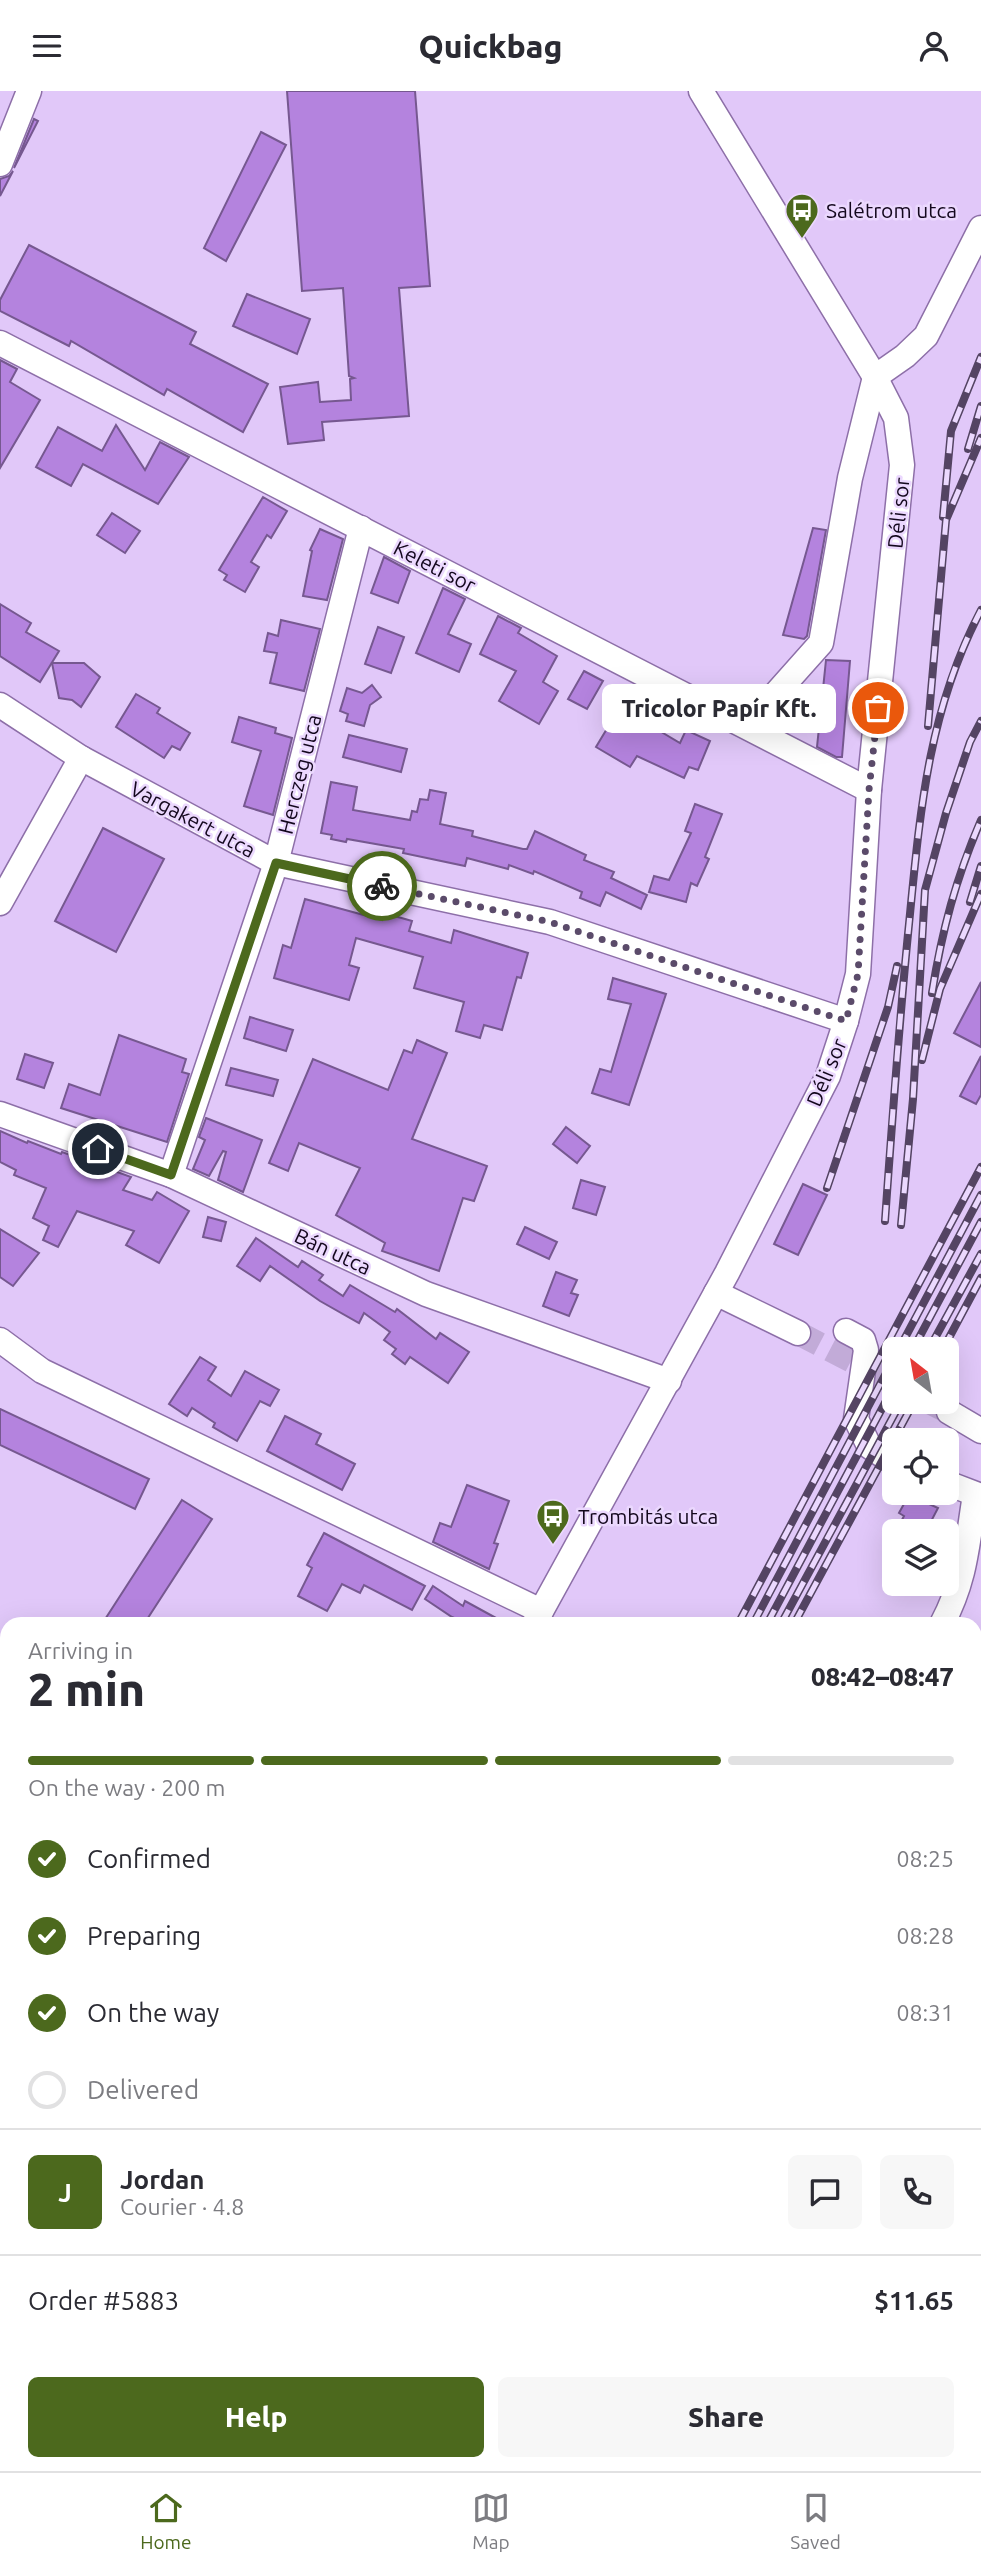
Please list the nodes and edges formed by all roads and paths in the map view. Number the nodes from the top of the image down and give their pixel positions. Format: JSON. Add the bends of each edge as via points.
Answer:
{"nodes":[{"id":1,"x":29,"y":91,"type":"edge"},
{"id":2,"x":701,"y":91,"type":"edge"},
{"id":3,"x":0,"y":164,"type":"edge"},
{"id":4,"x":981,"y":228,"type":"edge"},
{"id":5,"x":0,"y":343,"type":"edge"},
{"id":6,"x":875,"y":377,"type":"junction"},
{"id":7,"x":361,"y":528,"type":"junction"},
{"id":8,"x":0,"y":705,"type":"edge"},
{"id":9,"x":747,"y":726,"type":"junction"},
{"id":10,"x":81,"y":758,"type":"junction"},
{"id":11,"x":869,"y":790,"type":"junction"},
{"id":12,"x":276,"y":863,"type":"junction"},
{"id":13,"x":0,"y":903,"type":"edge"},
{"id":14,"x":846,"y":1021,"type":"junction"},
{"id":15,"x":0,"y":1114,"type":"edge"},
{"id":16,"x":171,"y":1175,"type":"junction"},
{"id":17,"x":716,"y":1293,"type":"junction"},
{"id":18,"x":846,"y":1331,"type":"dead end"},
{"id":19,"x":798,"y":1333,"type":"tunnel mouth"},
{"id":20,"x":0,"y":1341,"type":"edge"},
{"id":21,"x":669,"y":1381,"type":"junction"},
{"id":22,"x":952,"y":1414,"type":"tunnel mouth"},
{"id":23,"x":981,"y":1431,"type":"edge"},
{"id":24,"x":882,"y":1455,"type":"edge"},
{"id":25,"x":959,"y":1488,"type":"edge"},
{"id":26,"x":978,"y":1496,"type":"edge"},
{"id":27,"x":535,"y":1617,"type":"edge"},
{"id":28,"x":538,"y":1617,"type":"edge"},
{"id":29,"x":946,"y":1617,"type":"edge"}],
"edges":[{"from":1,"to":3,"type":"street"},
{"from":2,"to":6,"type":"street"},
{"from":4,"to":6,"type":"street","via":[[926,336]]},
{"from":5,"to":7,"type":"street","name":"Keleti sor"},
{"from":6,"to":9,"type":"street","via":[[850,478],[821,643]]},
{"from":6,"to":11,"type":"street","name":"Déli sor","via":[[896,418],[902,465]]},
{"from":7,"to":9,"type":"street","name":"Keleti sor"},
{"from":7,"to":12,"type":"street","name":"Herczeg utca"},
{"from":8,"to":10,"type":"street","name":"Vargakert utca"},
{"from":9,"to":11,"type":"street","name":"Keleti sor"},
{"from":10,"to":12,"type":"street","name":"Vargakert utca"},
{"from":10,"to":13,"type":"street"},
{"from":11,"to":14,"type":"street","name":"Déli sor","via":[[858,974]]},
{"from":12,"to":14,"type":"street","name":"Vargakert utca","via":[[550,922]]},
{"from":12,"to":16,"type":"street","name":"Herczeg utca"},
{"from":14,"to":17,"type":"street","name":"Déli sor","via":[[828,1076]]},
{"from":15,"to":16,"type":"street","name":"Bán utca"},
{"from":16,"to":21,"type":"street","name":"Bán utca","via":[[426,1294]]},
{"from":17,"to":19,"type":"street"},
{"from":17,"to":21,"type":"street","name":"Déli sor"},
{"from":18,"to":24,"type":"street","via":[[863,1340],[866,1350],[856,1419],[869,1446]]},
{"from":20,"to":27,"type":"street","via":[[42,1371]]},
{"from":21,"to":28,"type":"street","name":"Déli sor"},
{"from":22,"to":23,"type":"street"},
{"from":25,"to":26,"type":"street"},
{"from":26,"to":29,"type":"street","via":[[964,1573]]}]}
